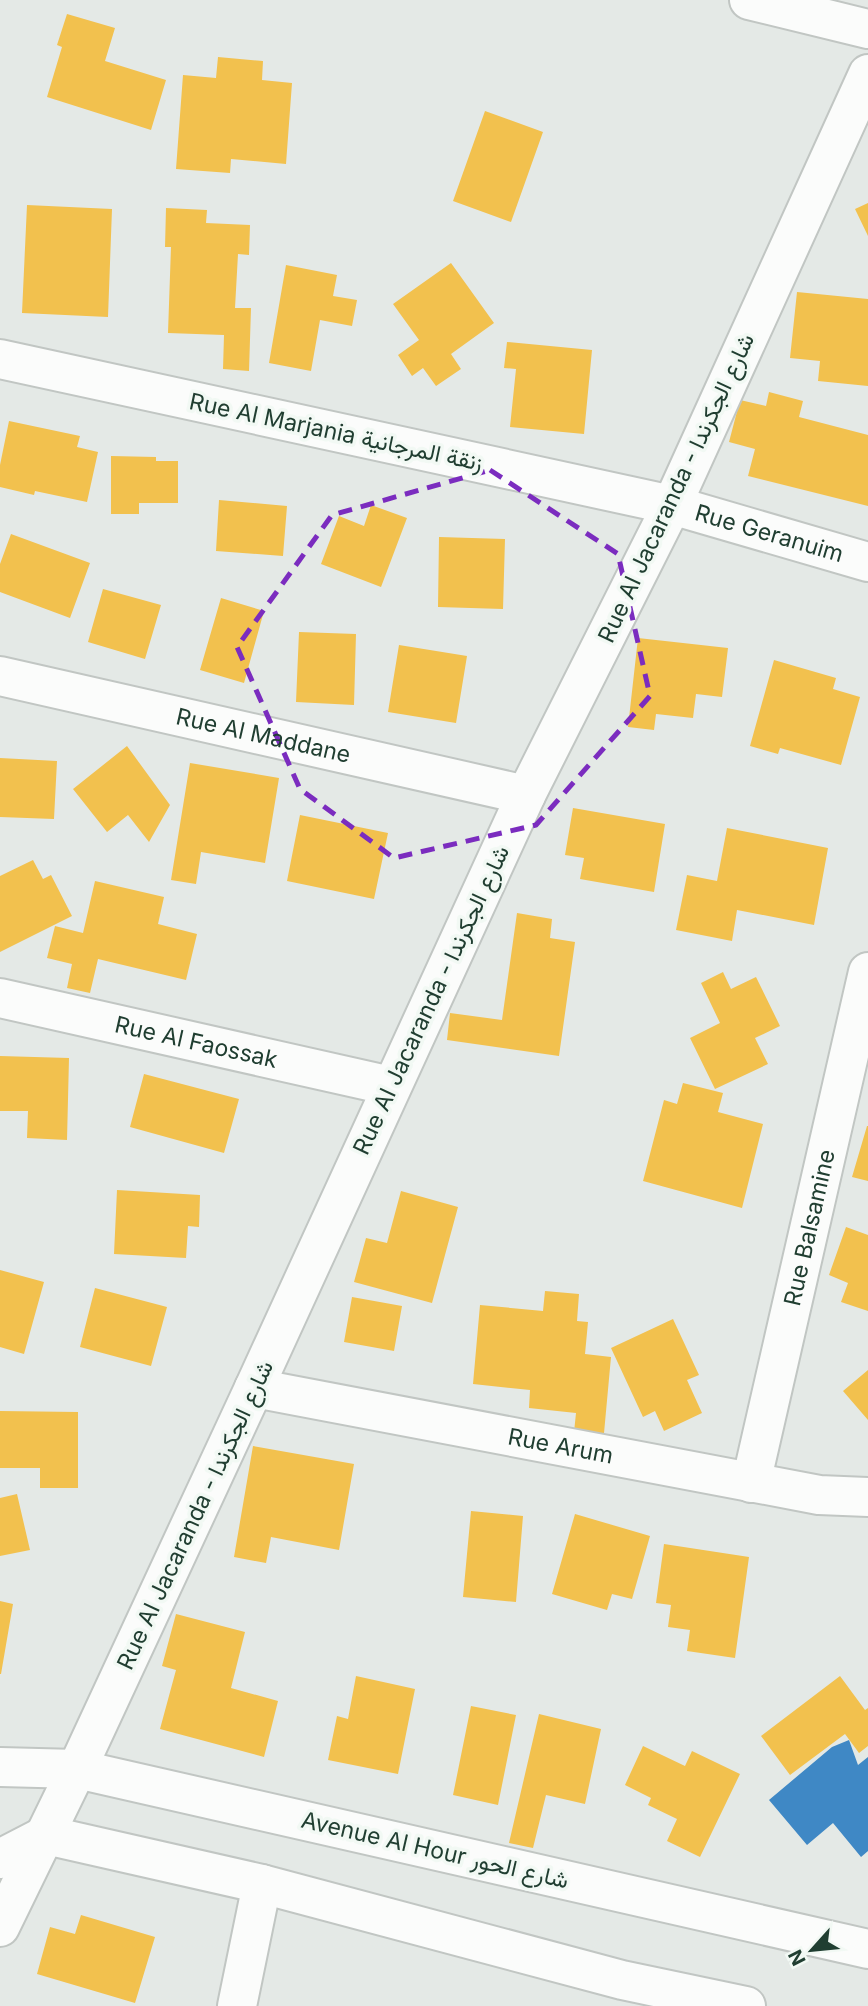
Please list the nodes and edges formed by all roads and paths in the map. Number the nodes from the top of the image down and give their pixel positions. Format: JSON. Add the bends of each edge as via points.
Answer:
{"nodes":[{"id":1,"x":749,"y":0,"type":"edge"},
{"id":2,"x":868,"y":29,"type":"edge"},
{"id":3,"x":868,"y":74,"type":"edge"},
{"id":4,"x":0,"y":359,"type":"edge"},
{"id":5,"x":672,"y":505,"type":"junction"},
{"id":6,"x":868,"y":562,"type":"edge"},
{"id":7,"x":0,"y":676,"type":"edge"},
{"id":8,"x":526,"y":794,"type":"junction"},
{"id":9,"x":868,"y":972,"type":"edge"},
{"id":10,"x":0,"y":998,"type":"edge"},
{"id":11,"x":391,"y":1086,"type":"junction"},
{"id":12,"x":254,"y":1388,"type":"junction"},
{"id":13,"x":751,"y":1483,"type":"junction"},
{"id":14,"x":868,"y":1497,"type":"edge"},
{"id":15,"x":0,"y":1767,"type":"edge"},
{"id":16,"x":76,"y":1769,"type":"junction"},
{"id":17,"x":46,"y":1835,"type":"junction"},
{"id":18,"x":0,"y":1859,"type":"edge"},
{"id":19,"x":262,"y":1884,"type":"junction"},
{"id":20,"x":0,"y":1927,"type":"edge"},
{"id":21,"x":868,"y":1949,"type":"edge"},
{"id":22,"x":237,"y":2006,"type":"edge"},
{"id":23,"x":746,"y":2006,"type":"edge"}],
"edges":[{"from":1,"to":2,"type":"street"},
{"from":3,"to":5,"type":"street","name":"Rue Al Jacaranda - شارع الجكرندا"},
{"from":4,"to":5,"type":"street","name":"Rue Al Marjania زنقة المرجانية"},
{"from":5,"to":6,"type":"street","name":"Rue Geranuim"},
{"from":5,"to":8,"type":"street","name":"Rue Al Jacaranda - شارع الجكرندا"},
{"from":7,"to":8,"type":"street","name":"Rue Al Maddane"},
{"from":8,"to":11,"type":"street","name":"Rue Al Jacaranda - شارع الجكرندا"},
{"from":9,"to":13,"type":"street","name":"Rue Balsamine"},
{"from":10,"to":11,"type":"street","name":"Rue Al Faossak"},
{"from":11,"to":12,"type":"street","name":"Rue Al Jacaranda - شارع الجكرندا"},
{"from":12,"to":13,"type":"street","name":"Rue Arum"},
{"from":12,"to":16,"type":"street","name":"Rue Al Jacaranda - شارع الجكرندا"},
{"from":13,"to":14,"type":"street","name":"Rue Arum","via":[[819,1495]]},
{"from":15,"to":16,"type":"street","name":"Avenue Al Hour شارع الحور"},
{"from":16,"to":17,"type":"street","name":"Rue Al Jacaranda - شارع الجكرندا"},
{"from":16,"to":21,"type":"street","name":"Avenue Al Hour شارع الحور"},
{"from":17,"to":18,"type":"street"},
{"from":17,"to":19,"type":"street"},
{"from":17,"to":20,"type":"street","name":"Rue Al Jacaranda - شارع الجكرندا"},
{"from":19,"to":22,"type":"street"},
{"from":19,"to":23,"type":"street","via":[[622,1980]]}]}
